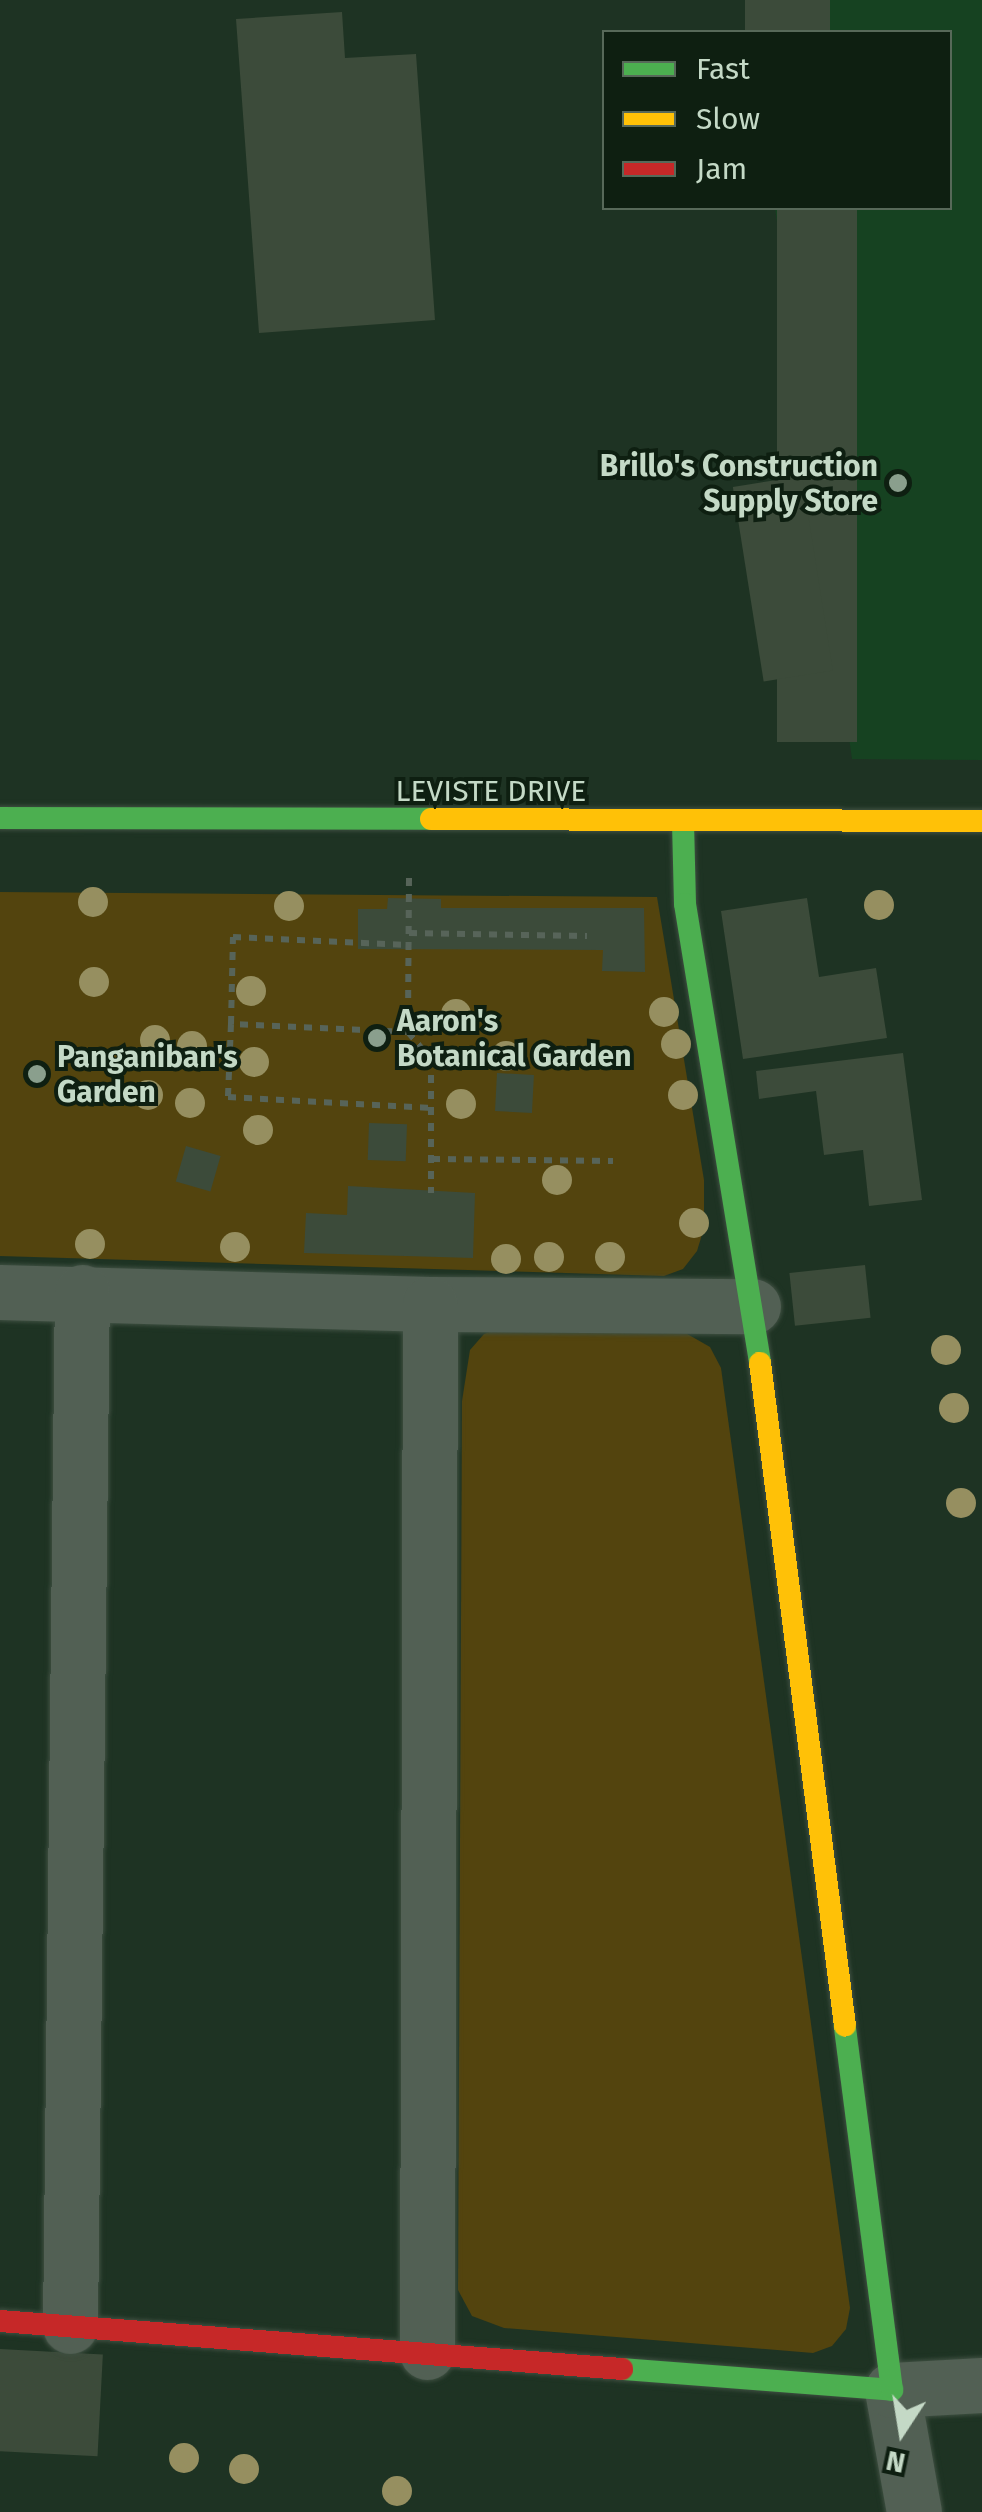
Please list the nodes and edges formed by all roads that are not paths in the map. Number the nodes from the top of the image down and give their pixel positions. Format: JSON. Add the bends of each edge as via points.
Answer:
{"nodes":[{"id":1,"x":0,"y":818,"type":"edge"},
{"id":2,"x":982,"y":821,"type":"edge"},
{"id":3,"x":684,"y":822,"type":"junction"},
{"id":4,"x":0,"y":1292,"type":"edge"},
{"id":5,"x":82,"y":1292,"type":"junction"},
{"id":6,"x":430,"y":1304,"type":"junction"},
{"id":7,"x":753,"y":1306,"type":"junction"},
{"id":8,"x":0,"y":2322,"type":"edge"},
{"id":9,"x":70,"y":2326,"type":"junction"},
{"id":10,"x":427,"y":2352,"type":"junction"},
{"id":11,"x":982,"y":2385,"type":"edge"},
{"id":12,"x":892,"y":2390,"type":"junction"},
{"id":13,"x":914,"y":2512,"type":"edge"}],
"edges":[{"from":1,"to":3,"type":"street","name":"LEVISTE DRIVE"},
{"from":2,"to":3,"type":"street","name":"LEVISTE DRIVE"},
{"from":3,"to":7,"type":"street","via":[[686,904]]},
{"from":4,"to":5,"type":"street"},
{"from":5,"to":6,"type":"street"},
{"from":5,"to":9,"type":"street"},
{"from":6,"to":7,"type":"street"},
{"from":6,"to":10,"type":"street"},
{"from":7,"to":12,"type":"street"},
{"from":8,"to":9,"type":"street"},
{"from":9,"to":10,"type":"street"},
{"from":10,"to":12,"type":"street"},
{"from":11,"to":12,"type":"street"},
{"from":12,"to":13,"type":"street"}]}
